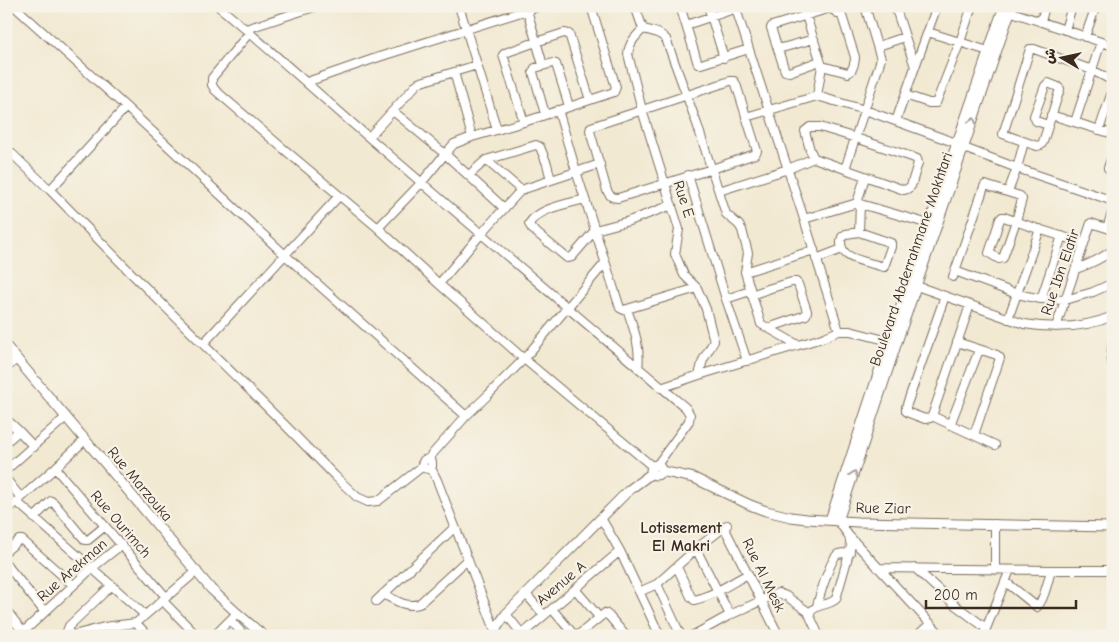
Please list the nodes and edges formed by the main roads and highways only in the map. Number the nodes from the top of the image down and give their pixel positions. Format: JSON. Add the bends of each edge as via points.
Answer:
{"nodes":[{"id":1,"x":1007,"y":8,"type":"edge"},
{"id":2,"x":960,"y":146,"type":"junction"},
{"id":3,"x":913,"y":285,"type":"junction"},
{"id":4,"x":6,"y":346,"type":"edge"},
{"id":5,"x":871,"y":409,"type":"junction"},
{"id":6,"x":834,"y":520,"type":"junction"},
{"id":7,"x":1113,"y":527,"type":"edge"},
{"id":8,"x":494,"y":633,"type":"edge"},
{"id":9,"x":264,"y":636,"type":"edge"}],
"edges":[{"from":2,"to":1,"type":"main road","name":"Boulevard Abderrahmane Mokhtari","one_way":true},
{"from":1,"to":2,"type":"main road","name":"Boulevard Abderrahmane Mokhtari","via":[[988,51]]},
{"from":2,"to":3,"type":"main road","name":"Boulevard Abderrahmane Mokhtari"},
{"from":2,"to":3,"type":"main road","name":"Boulevard Abderrahmane Mokhtari","via":[[929,224]]},
{"from":3,"to":5,"type":"main road","name":"Boulevard Abderrahmane Mokhtari"},
{"from":3,"to":5,"type":"main road","name":"Boulevard Abderrahmane Mokhtari","via":[[889,341]]},
{"from":4,"to":9,"type":"main road","name":"Rue Marzouka","via":[[234,617]]},
{"from":5,"to":6,"type":"main road","name":"Boulevard Abderrahmane Mokhtari"},
{"from":6,"to":7,"type":"main road","name":"Rue Ziar"},
{"from":6,"to":8,"type":"main road","name":"Rue Ziar","via":[[791,517],[766,511],[694,478],[656,469],[629,490],[506,614]]}]}
